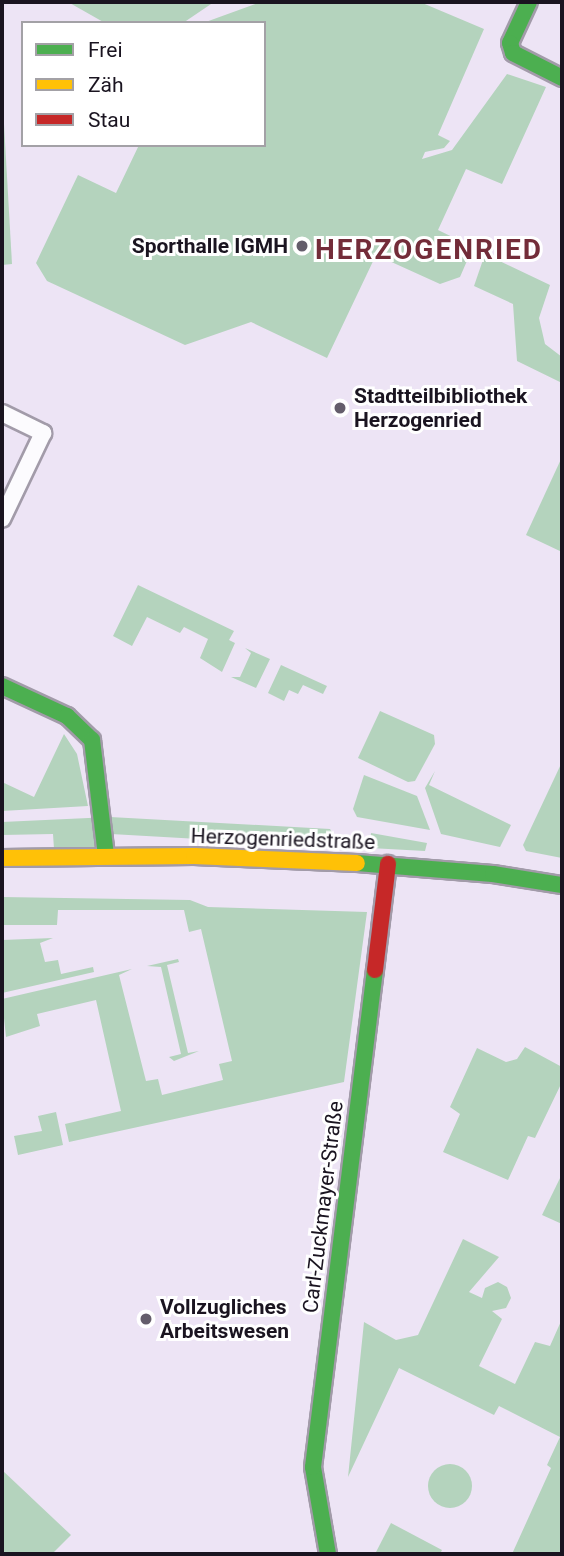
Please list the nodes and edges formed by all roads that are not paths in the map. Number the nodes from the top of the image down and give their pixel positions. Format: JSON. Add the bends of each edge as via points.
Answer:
{"nodes":[{"id":1,"x":529,"y":2,"type":"edge"},
{"id":2,"x":562,"y":78,"type":"edge"},
{"id":3,"x":2,"y":413,"type":"edge"},
{"id":4,"x":3,"y":515,"type":"edge"},
{"id":5,"x":2,"y":686,"type":"edge"},
{"id":6,"x":106,"y":856,"type":"junction"},
{"id":7,"x":2,"y":858,"type":"edge"},
{"id":8,"x":388,"y":864,"type":"junction"},
{"id":9,"x":562,"y":885,"type":"edge"},
{"id":10,"x":328,"y":1554,"type":"edge"}],
"edges":[{"from":1,"to":2,"type":"street","via":[[510,43],[513,53]]},
{"from":3,"to":4,"type":"street","via":[[43,433]]},
{"from":5,"to":6,"type":"street","via":[[67,716],[92,740]]},
{"from":6,"to":7,"type":"street","name":"Herzogenriedstraße"},
{"from":6,"to":8,"type":"street","name":"Herzogenriedstraße"},
{"from":8,"to":9,"type":"street","name":"Herzogenriedstraße"},
{"from":8,"to":10,"type":"street","name":"Carl-Zuckmayer-Straße","via":[[313,1467]]}]}
